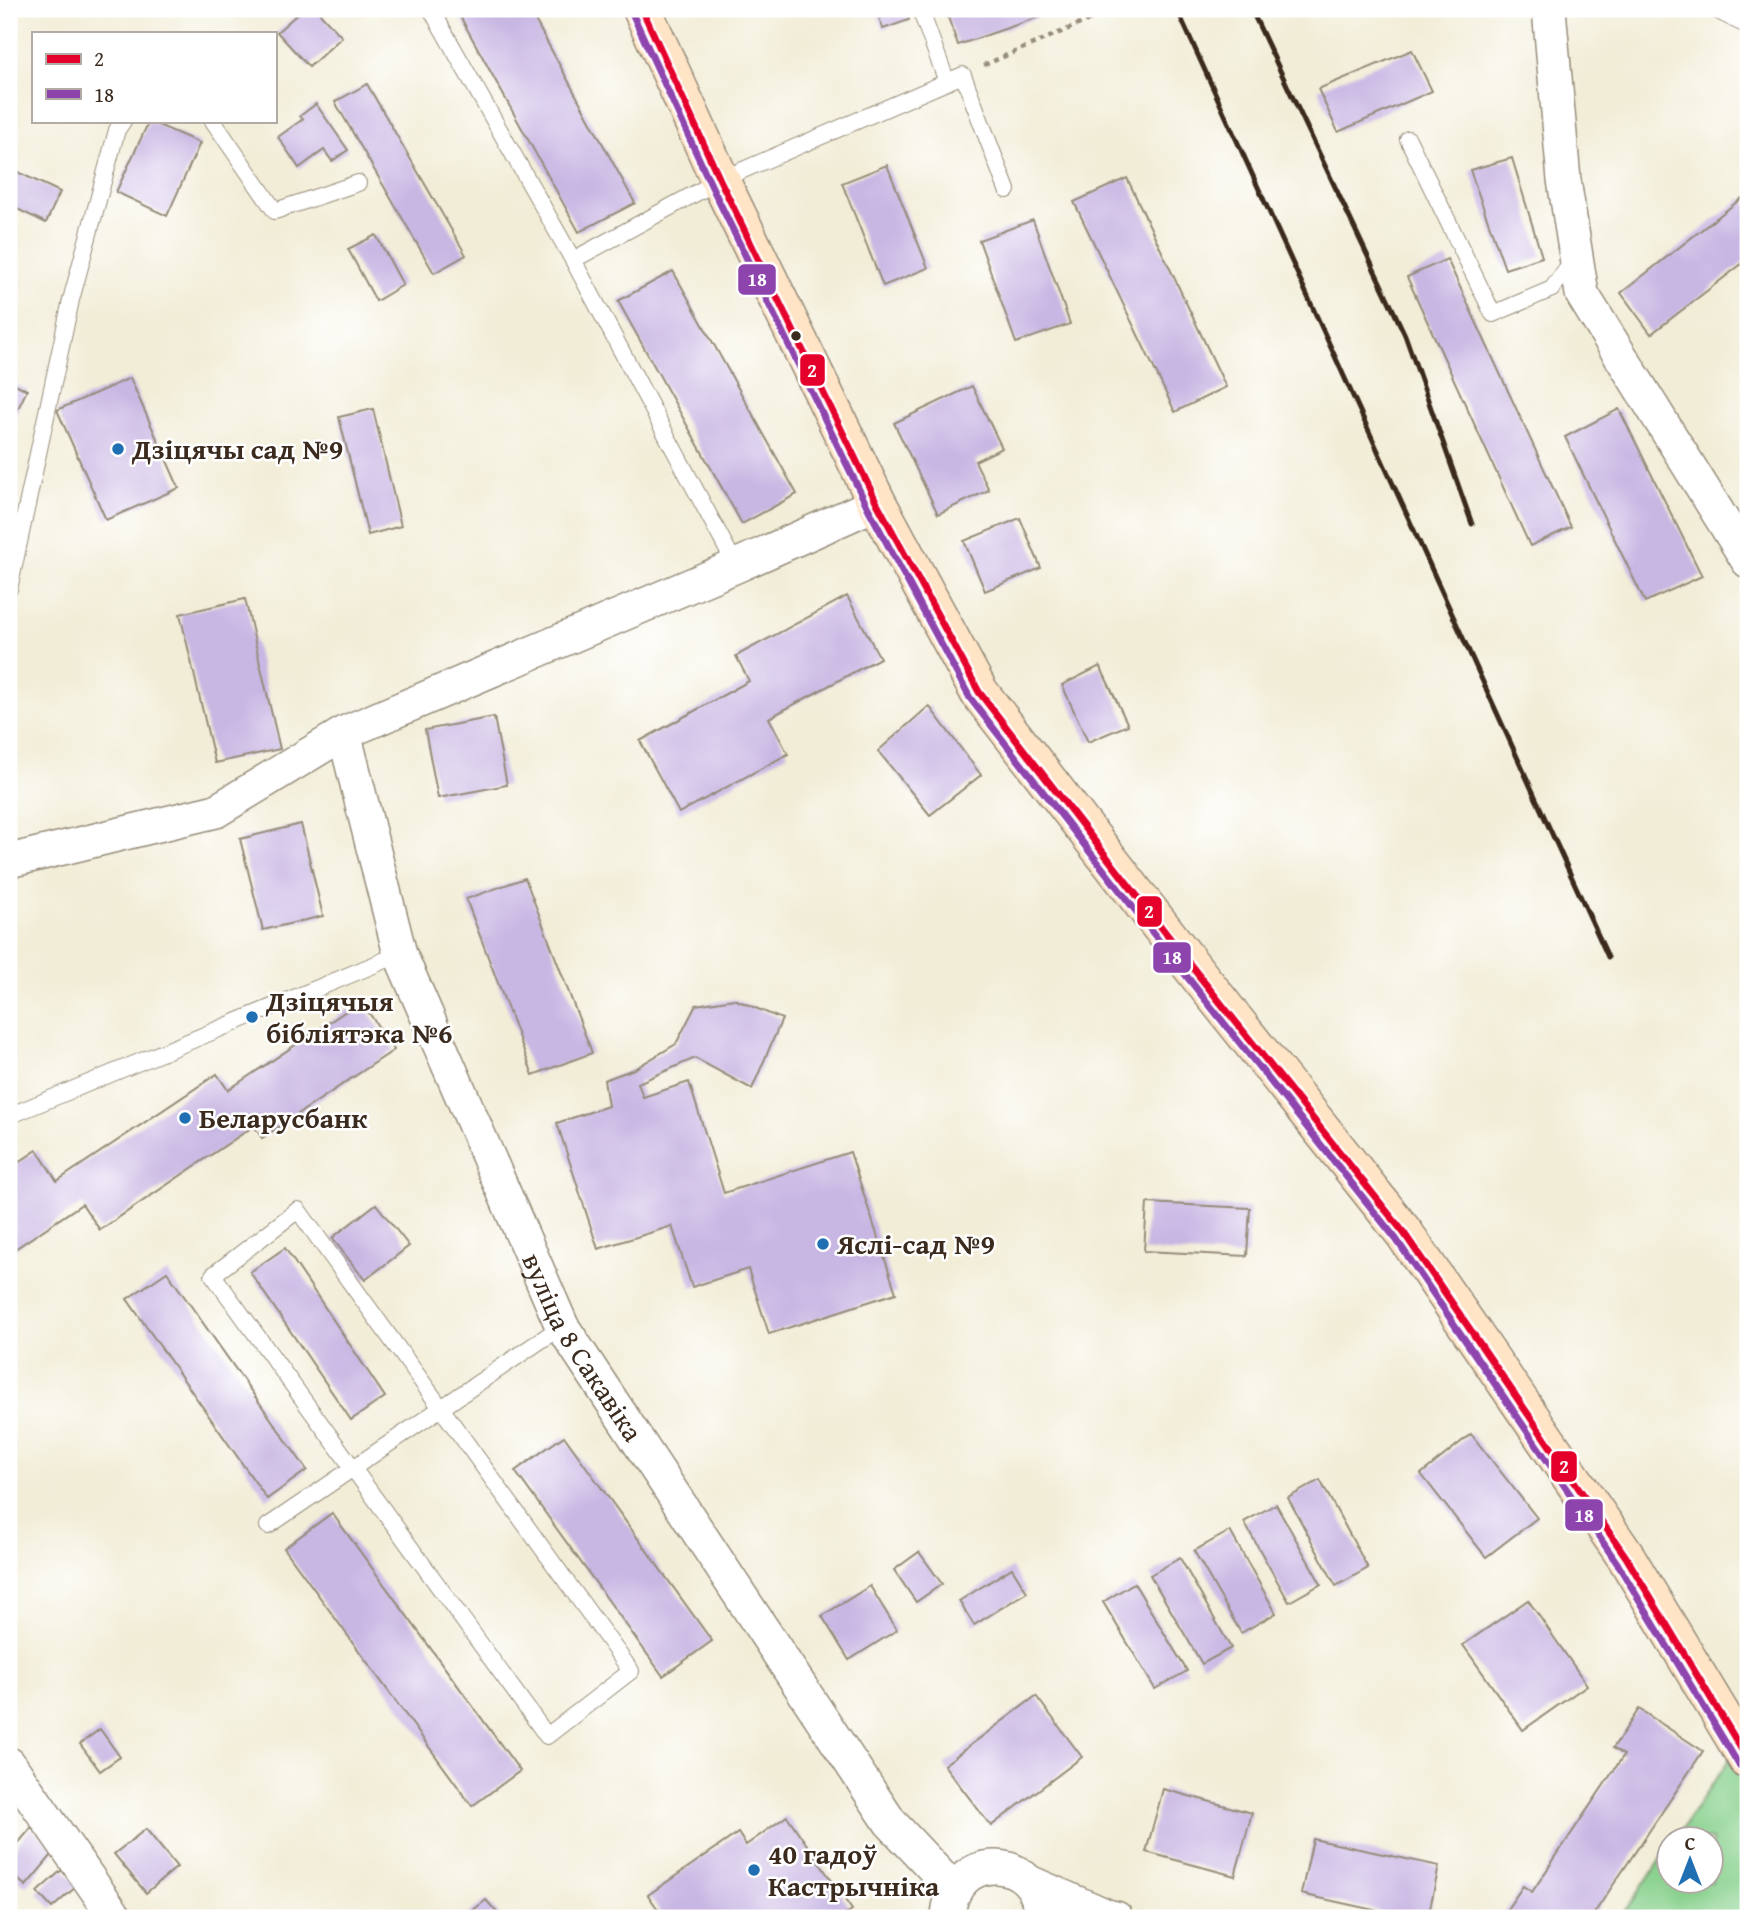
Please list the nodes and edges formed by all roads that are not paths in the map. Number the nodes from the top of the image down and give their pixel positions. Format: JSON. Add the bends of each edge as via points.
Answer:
{"nodes":[{"id":1,"x":431,"y":9,"type":"edge"},
{"id":2,"x":642,"y":9,"type":"edge"},
{"id":3,"x":920,"y":9,"type":"edge"},
{"id":4,"x":1549,"y":9,"type":"edge"},
{"id":5,"x":1714,"y":9,"type":"edge"},
{"id":6,"x":1748,"y":26,"type":"edge"},
{"id":7,"x":947,"y":82,"type":"junction"},
{"id":8,"x":122,"y":122,"type":"edge"},
{"id":9,"x":214,"y":122,"type":"edge"},
{"id":10,"x":1408,"y":139,"type":"dead end"},
{"id":11,"x":720,"y":180,"type":"junction"},
{"id":12,"x":358,"y":183,"type":"dead end"},
{"id":13,"x":1007,"y":190,"type":"dead end"},
{"id":14,"x":1576,"y":255,"type":"junction"},
{"id":15,"x":573,"y":260,"type":"junction"},
{"id":16,"x":877,"y":503,"type":"junction"},
{"id":17,"x":1748,"y":561,"type":"edge"},
{"id":18,"x":736,"y":566,"type":"junction"},
{"id":19,"x":9,"y":589,"type":"edge"},
{"id":20,"x":344,"y":733,"type":"junction"},
{"id":21,"x":9,"y":861,"type":"edge"},
{"id":22,"x":400,"y":954,"type":"junction"},
{"id":23,"x":9,"y":1116,"type":"edge"},
{"id":24,"x":562,"y":1326,"type":"junction"},
{"id":25,"x":440,"y":1409,"type":"junction"},
{"id":26,"x":352,"y":1469,"type":"junction"},
{"id":27,"x":268,"y":1526,"type":"dead end"},
{"id":28,"x":1748,"y":1760,"type":"edge"},
{"id":29,"x":9,"y":1764,"type":"edge"},
{"id":30,"x":1029,"y":1882,"type":"junction"},
{"id":31,"x":951,"y":1904,"type":"edge"},
{"id":32,"x":1108,"y":1917,"type":"edge"},
{"id":33,"x":116,"y":1918,"type":"edge"},
{"id":34,"x":1040,"y":1918,"type":"edge"}],
"edges":[{"from":1,"to":15,"type":"lane"},
{"from":2,"to":11,"type":"street"},
{"from":3,"to":7,"type":"lane"},
{"from":4,"to":14,"type":"street","via":[[1564,180]]},
{"from":5,"to":6,"type":"lane"},
{"from":7,"to":11,"type":"lane"},
{"from":7,"to":13,"type":"lane","via":[[963,75]]},
{"from":8,"to":19,"type":"lane","via":[[71,300]]},
{"from":9,"to":12,"type":"lane","via":[[275,211]]},
{"from":10,"to":14,"type":"lane","via":[[1493,314],[1552,289]]},
{"from":11,"to":15,"type":"lane"},
{"from":11,"to":16,"type":"street"},
{"from":14,"to":17,"type":"street","via":[[1582,294]]},
{"from":15,"to":18,"type":"lane"},
{"from":16,"to":18,"type":"street"},
{"from":16,"to":28,"type":"street","via":[[979,692],[1404,1233],[1626,1557]]},
{"from":18,"to":20,"type":"street"},
{"from":20,"to":21,"type":"street","via":[[216,811]]},
{"from":20,"to":22,"type":"street","name":"вуліца 8 Сакавіка"},
{"from":22,"to":23,"type":"lane"},
{"from":22,"to":24,"type":"street","name":"вуліца 8 Сакавіка"},
{"from":24,"to":25,"type":"lane"},
{"from":24,"to":31,"type":"street","name":"вуліца 8 Сакавіка","via":[[890,1822]]},
{"from":25,"to":26,"type":"lane"},
{"from":25,"to":26,"type":"lane","via":[[298,1210],[213,1275]]},
{"from":25,"to":26,"type":"lane","via":[[631,1671],[547,1736]]},
{"from":26,"to":27,"type":"lane"},
{"from":29,"to":33,"type":"street"},
{"from":30,"to":31,"type":"street","via":[[1004,1868],[989,1867],[963,1879]]},
{"from":30,"to":32,"type":"street"},
{"from":30,"to":34,"type":"street","via":[[1037,1894]]}]}
